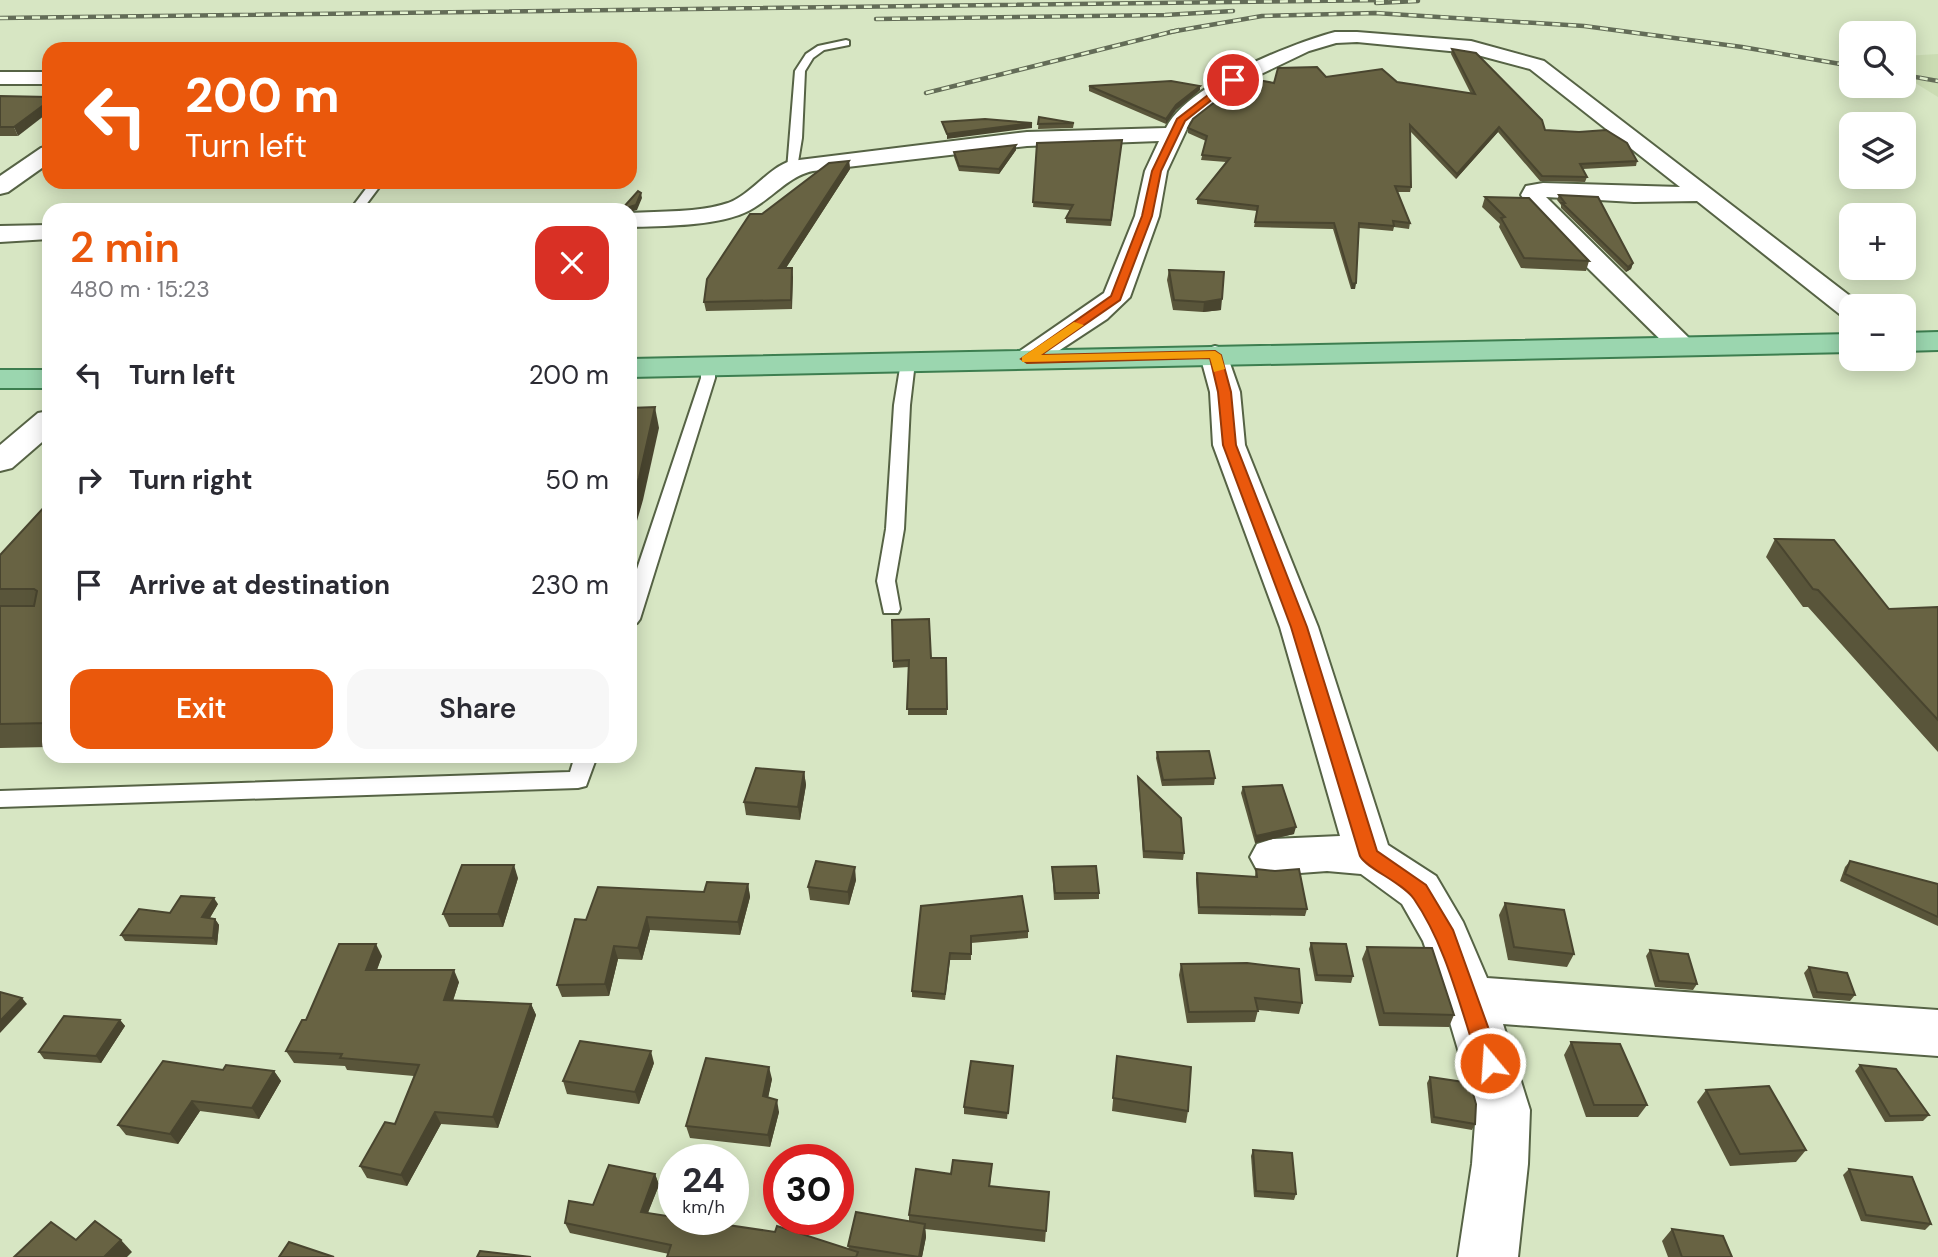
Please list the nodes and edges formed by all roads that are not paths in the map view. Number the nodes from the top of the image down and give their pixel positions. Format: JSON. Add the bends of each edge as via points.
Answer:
{"nodes":[{"id":1,"x":846,"y":43,"type":"dead end"},
{"id":2,"x":0,"y":78,"type":"edge"},
{"id":3,"x":42,"y":78,"type":"edge"},
{"id":4,"x":1174,"y":134,"type":"junction"},
{"id":5,"x":42,"y":158,"type":"edge"},
{"id":6,"x":790,"y":168,"type":"junction"},
{"id":7,"x":0,"y":187,"type":"edge"},
{"id":8,"x":1703,"y":194,"type":"junction"},
{"id":9,"x":637,"y":220,"type":"edge"},
{"id":10,"x":42,"y":232,"type":"edge"},
{"id":11,"x":0,"y":234,"type":"edge"},
{"id":12,"x":1839,"y":300,"type":"edge"},
{"id":13,"x":1938,"y":341,"type":"edge"},
{"id":14,"x":1916,"y":342,"type":"edge"},
{"id":15,"x":1839,"y":343,"type":"edge"},
{"id":16,"x":1682,"y":345,"type":"junction"},
{"id":17,"x":1215,"y":355,"type":"junction"},
{"id":18,"x":1027,"y":359,"type":"junction"},
{"id":19,"x":908,"y":362,"type":"junction"},
{"id":20,"x":708,"y":366,"type":"junction"},
{"id":21,"x":637,"y":368,"type":"edge"},
{"id":22,"x":0,"y":379,"type":"edge"},
{"id":23,"x":42,"y":379,"type":"edge"},
{"id":24,"x":42,"y":426,"type":"edge"},
{"id":25,"x":0,"y":461,"type":"edge"},
{"id":26,"x":637,"y":597,"type":"edge"},
{"id":27,"x":891,"y":609,"type":"dead end"},
{"id":28,"x":584,"y":763,"type":"edge"},
{"id":29,"x":0,"y":799,"type":"edge"},
{"id":30,"x":1369,"y":856,"type":"junction"},
{"id":31,"x":1273,"y":857,"type":"dead end"},
{"id":32,"x":1469,"y":999,"type":"junction"},
{"id":33,"x":1938,"y":1033,"type":"edge"},
{"id":34,"x":1488,"y":1257,"type":"edge"}],
"edges":[{"from":1,"to":6,"type":"lane","via":[[821,48],[800,71],[797,138]]},
{"from":2,"to":3,"type":"street"},
{"from":4,"to":6,"type":"street","via":[[1027,139]]},
{"from":4,"to":8,"type":"street","via":[[1181,119],[1233,80],[1316,42],[1357,37],[1452,44],[1537,65]]},
{"from":4,"to":18,"type":"street","via":[[1156,171],[1147,216],[1116,297]]},
{"from":5,"to":7,"type":"street"},
{"from":6,"to":9,"type":"street","via":[[762,194],[734,209]]},
{"from":8,"to":12,"type":"street"},
{"from":8,"to":16,"type":"street","via":[[1543,190],[1533,195]]},
{"from":10,"to":11,"type":"street"},
{"from":13,"to":14,"type":"main road"},
{"from":15,"to":16,"type":"main road"},
{"from":16,"to":17,"type":"main road"},
{"from":17,"to":18,"type":"main road"},
{"from":17,"to":30,"type":"street","via":[[1225,392],[1229,445],[1299,627]]},
{"from":18,"to":19,"type":"main road"},
{"from":19,"to":20,"type":"main road"},
{"from":19,"to":27,"type":"lane","via":[[895,529],[886,581]]},
{"from":20,"to":21,"type":"main road"},
{"from":20,"to":26,"type":"lane","via":[[708,378]]},
{"from":22,"to":23,"type":"main road"},
{"from":24,"to":25,"type":"street"},
{"from":28,"to":29,"type":"lane","via":[[578,780]]},
{"from":30,"to":31,"type":"street"},
{"from":30,"to":32,"type":"street","via":[[1419,890],[1446,936]]},
{"from":32,"to":33,"type":"street"},
{"from":32,"to":34,"type":"street","via":[[1503,1111]]}]}
